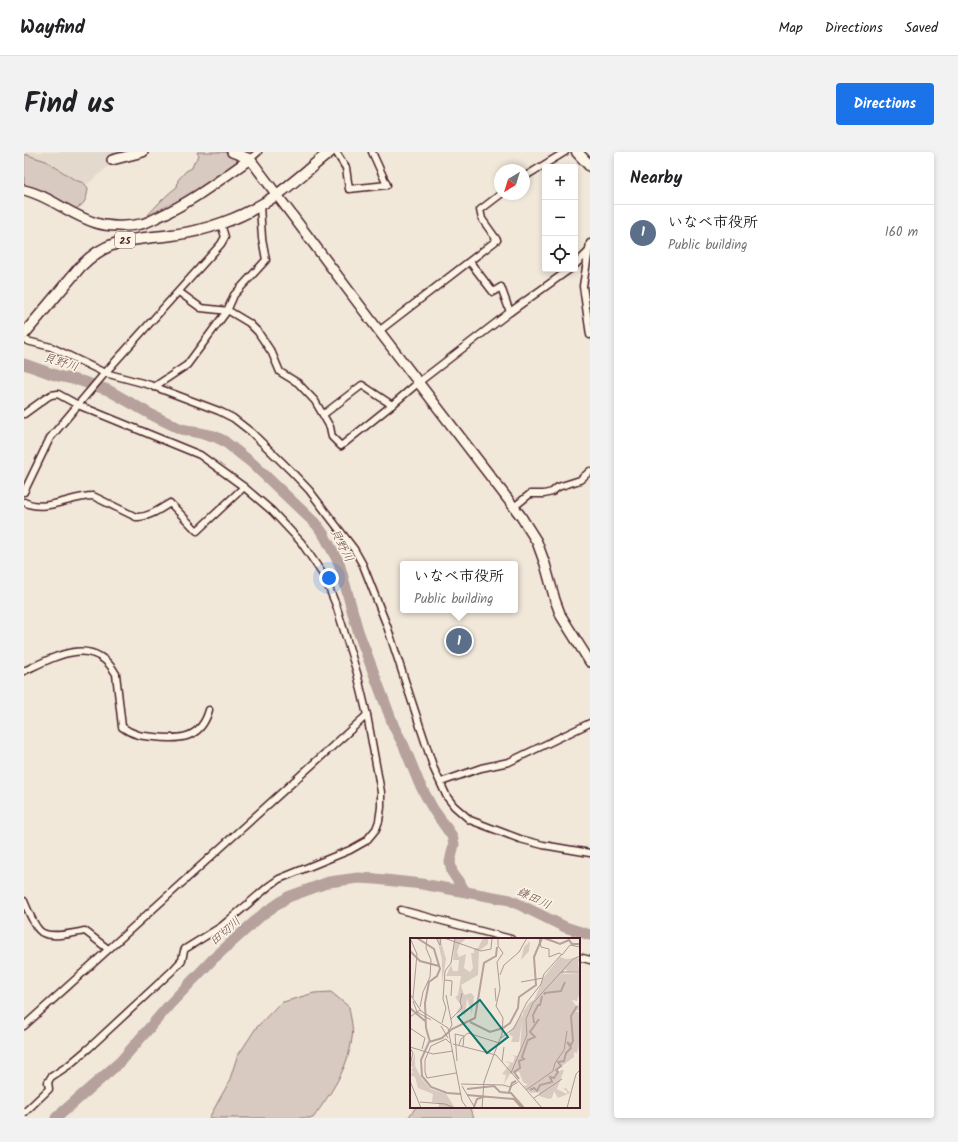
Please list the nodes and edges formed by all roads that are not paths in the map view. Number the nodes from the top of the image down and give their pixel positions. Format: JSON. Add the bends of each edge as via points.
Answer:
{"nodes":[{"id":1,"x":143,"y":152,"type":"edge"},
{"id":2,"x":232,"y":152,"type":"edge"},
{"id":3,"x":258,"y":152,"type":"edge"},
{"id":4,"x":330,"y":152,"type":"edge"},
{"id":5,"x":336,"y":152,"type":"edge"},
{"id":6,"x":372,"y":152,"type":"edge"},
{"id":7,"x":565,"y":152,"type":"edge"},
{"id":8,"x":577,"y":152,"type":"edge"},
{"id":9,"x":250,"y":159,"type":"junction"},
{"id":10,"x":112,"y":160,"type":"dead end"},
{"id":11,"x":587,"y":160,"type":"edge"},
{"id":12,"x":530,"y":173,"type":"edge"},
{"id":13,"x":24,"y":190,"type":"edge"},
{"id":14,"x":278,"y":194,"type":"junction"},
{"id":15,"x":494,"y":199,"type":"edge"},
{"id":16,"x":260,"y":206,"type":"junction"},
{"id":17,"x":221,"y":224,"type":"junction"},
{"id":18,"x":590,"y":243,"type":"edge"},
{"id":19,"x":588,"y":252,"type":"junction"},
{"id":20,"x":470,"y":262,"type":"junction"},
{"id":21,"x":578,"y":262,"type":"edge"},
{"id":22,"x":566,"y":272,"type":"edge"},
{"id":23,"x":587,"y":282,"type":"edge"},
{"id":24,"x":179,"y":292,"type":"junction"},
{"id":25,"x":227,"y":311,"type":"junction"},
{"id":26,"x":510,"y":312,"type":"junction"},
{"id":27,"x":379,"y":331,"type":"junction"},
{"id":28,"x":590,"y":335,"type":"edge"},
{"id":29,"x":25,"y":338,"type":"edge"},
{"id":30,"x":105,"y":373,"type":"junction"},
{"id":31,"x":419,"y":382,"type":"junction"},
{"id":32,"x":154,"y":387,"type":"junction"},
{"id":33,"x":78,"y":405,"type":"junction"},
{"id":34,"x":392,"y":406,"type":"junction"},
{"id":35,"x":24,"y":414,"type":"edge"},
{"id":36,"x":324,"y":414,"type":"junction"},
{"id":37,"x":590,"y":471,"type":"edge"},
{"id":38,"x":244,"y":486,"type":"junction"},
{"id":39,"x":24,"y":492,"type":"edge"},
{"id":40,"x":24,"y":502,"type":"edge"},
{"id":41,"x":514,"y":507,"type":"junction"},
{"id":42,"x":590,"y":662,"type":"edge"},
{"id":43,"x":24,"y":671,"type":"edge"},
{"id":44,"x":209,"y":710,"type":"dead end"},
{"id":45,"x":367,"y":714,"type":"junction"},
{"id":46,"x":590,"y":723,"type":"edge"},
{"id":47,"x":441,"y":782,"type":"junction"},
{"id":48,"x":590,"y":853,"type":"edge"},
{"id":49,"x":24,"y":902,"type":"edge"},
{"id":50,"x":402,"y":910,"type":"dead end"},
{"id":51,"x":507,"y":938,"type":"edge"},
{"id":52,"x":108,"y":949,"type":"junction"},
{"id":53,"x":580,"y":957,"type":"edge"},
{"id":54,"x":590,"y":960,"type":"edge"},
{"id":55,"x":24,"y":1026,"type":"edge"},
{"id":56,"x":24,"y":1113,"type":"edge"}],
"edges":[{"from":1,"to":10,"type":"street"},
{"from":2,"to":9,"type":"street"},
{"from":3,"to":9,"type":"street"},
{"from":4,"to":14,"type":"main road","number":"25"},
{"from":5,"to":6,"type":"street","via":[[346,168],[349,188],[387,184]]},
{"from":7,"to":12,"type":"street"},
{"from":8,"to":11,"type":"main road"},
{"from":9,"to":13,"type":"street","via":[[173,210],[136,225],[96,223]]},
{"from":9,"to":14,"type":"street"},
{"from":14,"to":16,"type":"main road","number":"25"},
{"from":14,"to":27,"type":"street"},
{"from":15,"to":20,"type":"street","via":[[480,210],[482,219],[497,240]]},
{"from":16,"to":17,"type":"main road","number":"25"},
{"from":16,"to":25,"type":"street","via":[[266,260],[234,295]]},
{"from":17,"to":24,"type":"street","via":[[224,240]]},
{"from":17,"to":29,"type":"main road","number":"25","via":[[184,233],[130,239],[102,249],[80,267]]},
{"from":18,"to":19,"type":"street"},
{"from":19,"to":21,"type":"street"},
{"from":19,"to":23,"type":"street"},
{"from":20,"to":26,"type":"street","via":[[493,292],[501,287]]},
{"from":20,"to":27,"type":"street"},
{"from":22,"to":26,"type":"street"},
{"from":23,"to":28,"type":"street","via":[[586,313]]},
{"from":24,"to":25,"type":"street","via":[[201,308]]},
{"from":24,"to":30,"type":"street"},
{"from":25,"to":32,"type":"street","via":[[187,366]]},
{"from":25,"to":36,"type":"street","via":[[249,323],[258,332],[272,353],[280,372],[303,387]]},
{"from":26,"to":31,"type":"street"},
{"from":27,"to":31,"type":"street"},
{"from":29,"to":30,"type":"street","via":[[51,346]]},
{"from":30,"to":32,"type":"street"},
{"from":30,"to":33,"type":"street"},
{"from":31,"to":34,"type":"street"},
{"from":31,"to":41,"type":"street"},
{"from":32,"to":47,"type":"street","via":[[220,411],[251,432],[309,490],[354,549],[372,585],[434,769]]},
{"from":33,"to":35,"type":"street","via":[[58,394],[51,395]]},
{"from":33,"to":38,"type":"street","via":[[200,455]]},
{"from":33,"to":39,"type":"street","via":[[50,438]]},
{"from":34,"to":36,"type":"street","via":[[362,385]]},
{"from":34,"to":36,"type":"street","via":[[341,446],[332,437]]},
{"from":37,"to":41,"type":"street","via":[[580,480],[558,487],[552,492],[530,494]]},
{"from":38,"to":40,"type":"street","via":[[197,531],[170,503],[155,512],[136,517],[93,496],[57,504],[30,505]]},
{"from":38,"to":45,"type":"street","via":[[301,542],[324,576],[336,605]]},
{"from":41,"to":42,"type":"street","via":[[537,542],[561,616]]},
{"from":43,"to":44,"type":"street","via":[[54,657],[77,651],[99,656],[112,666],[116,674],[122,727],[140,736],[173,739],[188,736],[199,729],[206,720]]},
{"from":45,"to":52,"type":"street"},
{"from":45,"to":56,"type":"street","via":[[381,807],[378,825],[366,841],[279,879],[222,926],[185,949],[182,960],[172,971],[89,1048],[52,1077],[48,1082],[49,1089]]},
{"from":46,"to":47,"type":"street","via":[[509,762],[481,768]]},
{"from":47,"to":48,"type":"street","via":[[454,806],[470,820],[520,839]]},
{"from":49,"to":52,"type":"street","via":[[39,930],[46,936],[85,931]]},
{"from":50,"to":51,"type":"street"},
{"from":52,"to":55,"type":"street"},
{"from":53,"to":54,"type":"street"}]}
